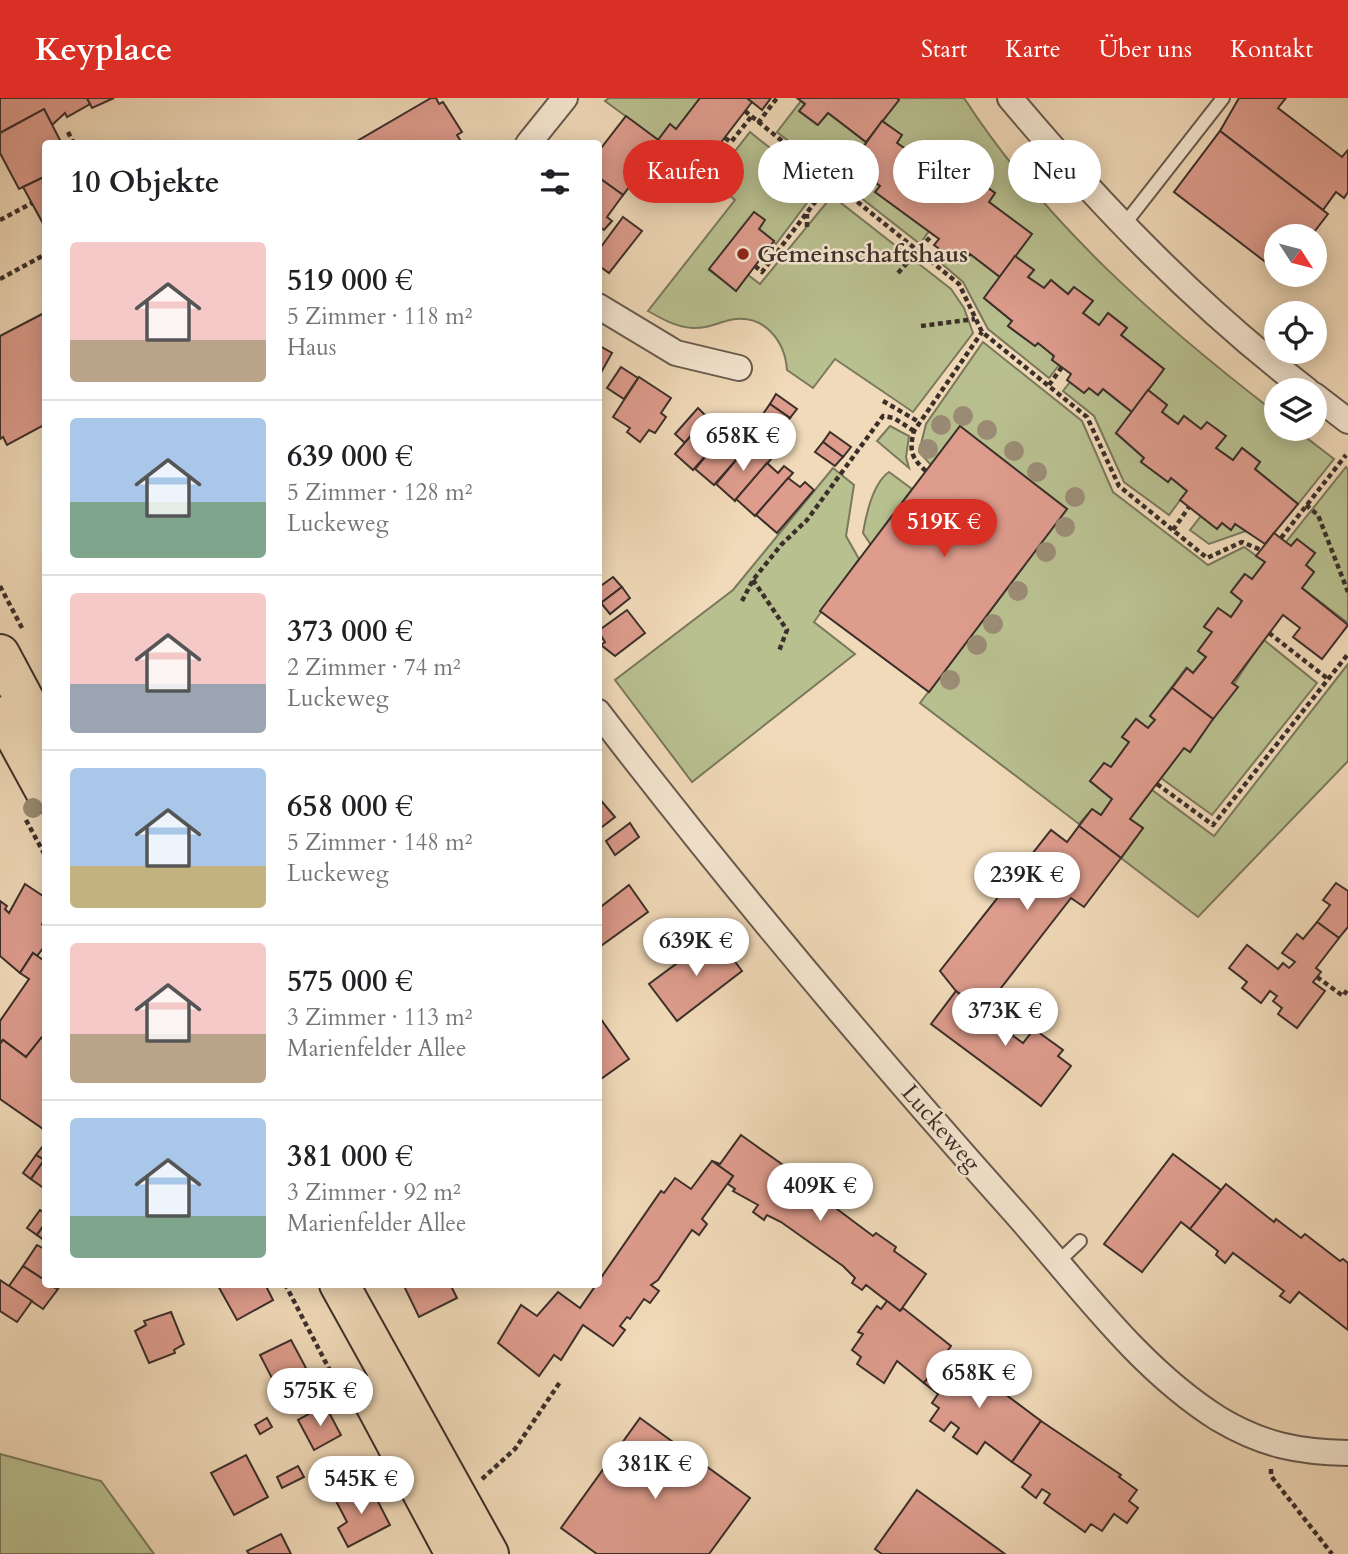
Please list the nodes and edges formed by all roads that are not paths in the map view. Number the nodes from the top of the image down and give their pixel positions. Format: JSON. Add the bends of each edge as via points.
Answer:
{"nodes":[{"id":1,"x":565,"y":98,"type":"edge"},
{"id":2,"x":1010,"y":98,"type":"edge"},
{"id":3,"x":1223,"y":98,"type":"edge"},
{"id":4,"x":531,"y":140,"type":"edge"},
{"id":5,"x":1123,"y":226,"type":"junction"},
{"id":6,"x":602,"y":308,"type":"edge"},
{"id":7,"x":739,"y":368,"type":"dead end"},
{"id":8,"x":1292,"y":378,"type":"edge"},
{"id":9,"x":1327,"y":406,"type":"edge"},
{"id":10,"x":1348,"y":421,"type":"edge"},
{"id":11,"x":0,"y":654,"type":"edge"},
{"id":12,"x":0,"y":708,"type":"edge"},
{"id":13,"x":602,"y":717,"type":"edge"},
{"id":14,"x":42,"y":733,"type":"edge"},
{"id":15,"x":42,"y":786,"type":"edge"},
{"id":16,"x":1080,"y":1241,"type":"dead end"},
{"id":17,"x":1058,"y":1262,"type":"junction"},
{"id":18,"x":314,"y":1288,"type":"edge"},
{"id":19,"x":342,"y":1288,"type":"edge"},
{"id":20,"x":1348,"y":1453,"type":"edge"},
{"id":21,"x":455,"y":1554,"type":"edge"},
{"id":22,"x":489,"y":1554,"type":"edge"}],
"edges":[{"from":1,"to":4,"type":"street"},
{"from":2,"to":5,"type":"street"},
{"from":3,"to":5,"type":"lane"},
{"from":5,"to":8,"type":"street","via":[[1233,331]]},
{"from":6,"to":7,"type":"street","via":[[676,353]]},
{"from":9,"to":10,"type":"street"},
{"from":11,"to":14,"type":"main road"},
{"from":12,"to":15,"type":"main road"},
{"from":13,"to":17,"type":"street","name":"Luckeweg","via":[[733,884]]},
{"from":16,"to":17,"type":"lane"},
{"from":17,"to":20,"type":"street","name":"Luckeweg","via":[[1137,1350],[1219,1419],[1261,1441],[1304,1452]]},
{"from":18,"to":21,"type":"main road"},
{"from":19,"to":22,"type":"main road"}]}
